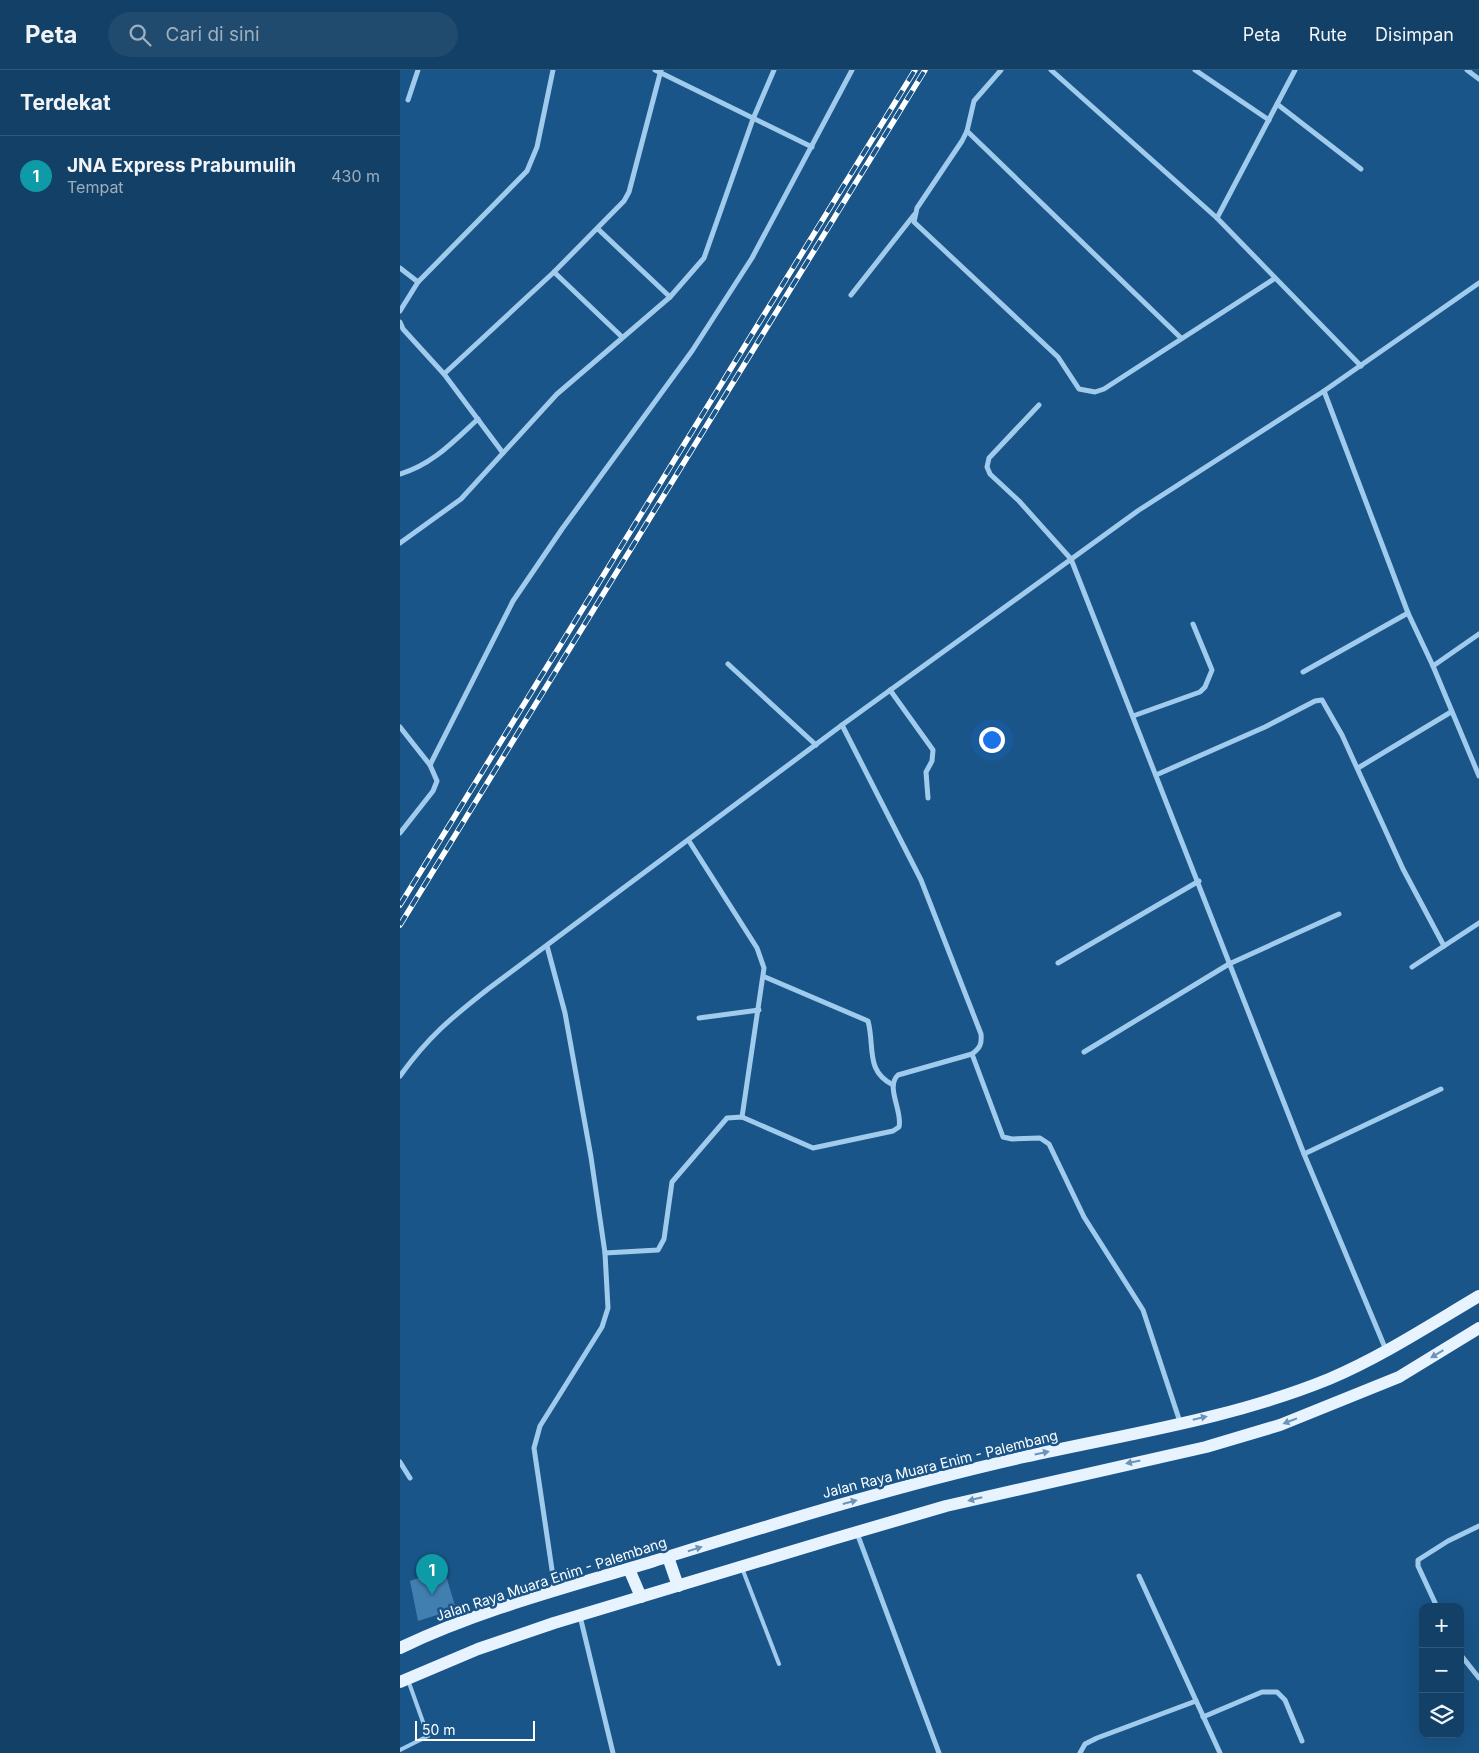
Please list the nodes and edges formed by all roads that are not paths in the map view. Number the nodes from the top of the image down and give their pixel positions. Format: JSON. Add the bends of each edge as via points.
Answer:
{"nodes":[{"id":1,"x":418,"y":70,"type":"edge"},
{"id":2,"x":553,"y":70,"type":"edge"},
{"id":3,"x":774,"y":70,"type":"edge"},
{"id":4,"x":852,"y":70,"type":"edge"},
{"id":5,"x":1001,"y":70,"type":"edge"},
{"id":6,"x":1051,"y":70,"type":"edge"},
{"id":7,"x":1195,"y":70,"type":"edge"},
{"id":8,"x":1295,"y":70,"type":"edge"},
{"id":9,"x":1467,"y":70,"type":"edge"},
{"id":10,"x":659,"y":71,"type":"edge"},
{"id":11,"x":1479,"y":79,"type":"edge"},
{"id":12,"x":408,"y":100,"type":"dead end"},
{"id":13,"x":1277,"y":104,"type":"junction"},
{"id":14,"x":753,"y":119,"type":"junction"},
{"id":15,"x":1269,"y":120,"type":"junction"},
{"id":16,"x":967,"y":132,"type":"junction"},
{"id":17,"x":812,"y":147,"type":"junction"},
{"id":18,"x":1361,"y":169,"type":"dead end"},
{"id":19,"x":914,"y":215,"type":"junction"},
{"id":20,"x":1217,"y":218,"type":"junction"},
{"id":21,"x":598,"y":228,"type":"junction"},
{"id":22,"x":400,"y":268,"type":"edge"},
{"id":23,"x":554,"y":272,"type":"junction"},
{"id":24,"x":1274,"y":280,"type":"junction"},
{"id":25,"x":418,"y":282,"type":"junction"},
{"id":26,"x":1479,"y":283,"type":"edge"},
{"id":27,"x":851,"y":295,"type":"dead end"},
{"id":28,"x":670,"y":297,"type":"junction"},
{"id":29,"x":400,"y":311,"type":"edge"},
{"id":30,"x":400,"y":322,"type":"edge"},
{"id":31,"x":621,"y":336,"type":"junction"},
{"id":32,"x":1181,"y":338,"type":"junction"},
{"id":33,"x":1361,"y":366,"type":"junction"},
{"id":34,"x":444,"y":374,"type":"junction"},
{"id":35,"x":1324,"y":391,"type":"junction"},
{"id":36,"x":1039,"y":405,"type":"dead end"},
{"id":37,"x":478,"y":419,"type":"junction"},
{"id":38,"x":503,"y":453,"type":"junction"},
{"id":39,"x":400,"y":474,"type":"edge"},
{"id":40,"x":400,"y":543,"type":"edge"},
{"id":41,"x":1071,"y":560,"type":"junction"},
{"id":42,"x":1408,"y":613,"type":"junction"},
{"id":43,"x":1193,"y":624,"type":"dead end"},
{"id":44,"x":1479,"y":634,"type":"edge"},
{"id":45,"x":728,"y":664,"type":"dead end"},
{"id":46,"x":1433,"y":666,"type":"junction"},
{"id":47,"x":1303,"y":672,"type":"dead end"},
{"id":48,"x":890,"y":690,"type":"junction"},
{"id":49,"x":1451,"y":712,"type":"junction"},
{"id":50,"x":1133,"y":716,"type":"junction"},
{"id":51,"x":842,"y":725,"type":"junction"},
{"id":52,"x":400,"y":727,"type":"edge"},
{"id":53,"x":816,"y":745,"type":"junction"},
{"id":54,"x":430,"y":765,"type":"junction"},
{"id":55,"x":1358,"y":768,"type":"junction"},
{"id":56,"x":1156,"y":774,"type":"junction"},
{"id":57,"x":1479,"y":776,"type":"edge"},
{"id":58,"x":928,"y":798,"type":"dead end"},
{"id":59,"x":400,"y":833,"type":"edge"},
{"id":60,"x":689,"y":841,"type":"junction"},
{"id":61,"x":1198,"y":881,"type":"junction"},
{"id":62,"x":1339,"y":914,"type":"dead end"},
{"id":63,"x":1479,"y":923,"type":"edge"},
{"id":64,"x":547,"y":946,"type":"junction"},
{"id":65,"x":1444,"y":946,"type":"junction"},
{"id":66,"x":1058,"y":963,"type":"dead end"},
{"id":67,"x":1229,"y":964,"type":"junction"},
{"id":68,"x":1412,"y":967,"type":"dead end"},
{"id":69,"x":765,"y":977,"type":"junction"},
{"id":70,"x":759,"y":1010,"type":"junction"},
{"id":71,"x":699,"y":1018,"type":"dead end"},
{"id":72,"x":1084,"y":1052,"type":"dead end"},
{"id":73,"x":972,"y":1054,"type":"junction"},
{"id":74,"x":400,"y":1076,"type":"edge"},
{"id":75,"x":893,"y":1085,"type":"junction"},
{"id":76,"x":1441,"y":1089,"type":"dead end"},
{"id":77,"x":742,"y":1117,"type":"junction"},
{"id":78,"x":1304,"y":1154,"type":"junction"},
{"id":79,"x":605,"y":1253,"type":"junction"},
{"id":80,"x":1479,"y":1296,"type":"edge"},
{"id":81,"x":1479,"y":1328,"type":"edge"},
{"id":82,"x":1386,"y":1351,"type":"junction"},
{"id":83,"x":1180,"y":1423,"type":"junction"},
{"id":84,"x":400,"y":1462,"type":"edge"},
{"id":85,"x":410,"y":1478,"type":"dead end"},
{"id":86,"x":1479,"y":1526,"type":"edge"},
{"id":87,"x":857,"y":1533,"type":"junction"},
{"id":88,"x":668,"y":1557,"type":"junction"},
{"id":89,"x":741,"y":1566,"type":"junction"},
{"id":90,"x":629,"y":1568,"type":"junction"},
{"id":91,"x":1139,"y":1576,"type":"dead end"},
{"id":92,"x":678,"y":1586,"type":"junction"},
{"id":93,"x":555,"y":1591,"type":"junction"},
{"id":94,"x":641,"y":1597,"type":"junction"},
{"id":95,"x":1435,"y":1603,"type":"edge"},
{"id":96,"x":580,"y":1616,"type":"junction"},
{"id":97,"x":400,"y":1648,"type":"edge"},
{"id":98,"x":1464,"y":1659,"type":"edge"},
{"id":99,"x":779,"y":1664,"type":"dead end"},
{"id":100,"x":1479,"y":1678,"type":"edge"},
{"id":101,"x":404,"y":1680,"type":"edge"},
{"id":102,"x":1196,"y":1701,"type":"junction"},
{"id":103,"x":1203,"y":1716,"type":"junction"},
{"id":104,"x":1302,"y":1741,"type":"dead end"},
{"id":105,"x":400,"y":1750,"type":"edge"},
{"id":106,"x":613,"y":1753,"type":"edge"},
{"id":107,"x":939,"y":1753,"type":"edge"},
{"id":108,"x":1080,"y":1753,"type":"edge"},
{"id":109,"x":1220,"y":1753,"type":"edge"}],
"edges":[{"from":1,"to":12,"type":"street"},
{"from":2,"to":25,"type":"street","via":[[537,147],[527,171]]},
{"from":3,"to":14,"type":"street"},
{"from":4,"to":17,"type":"street"},
{"from":5,"to":16,"type":"street","via":[[974,102]]},
{"from":6,"to":20,"type":"street"},
{"from":7,"to":15,"type":"street"},
{"from":8,"to":13,"type":"street"},
{"from":9,"to":11,"type":"street"},
{"from":10,"to":14,"type":"street"},
{"from":10,"to":21,"type":"street","via":[[629,192],[624,202]]},
{"from":13,"to":15,"type":"street"},
{"from":13,"to":18,"type":"street"},
{"from":14,"to":17,"type":"street"},
{"from":14,"to":28,"type":"street","via":[[710,247]]},
{"from":15,"to":20,"type":"street"},
{"from":16,"to":19,"type":"street"},
{"from":16,"to":32,"type":"street"},
{"from":17,"to":54,"type":"street","via":[[752,258],[692,350],[513,601]]},
{"from":19,"to":27,"type":"street"},
{"from":19,"to":32,"type":"street","via":[[918,227],[1058,357],[1079,389],[1095,392],[1104,389]]},
{"from":20,"to":24,"type":"street"},
{"from":21,"to":23,"type":"street"},
{"from":21,"to":28,"type":"street"},
{"from":22,"to":25,"type":"street"},
{"from":23,"to":31,"type":"street"},
{"from":23,"to":34,"type":"street"},
{"from":24,"to":32,"type":"street"},
{"from":24,"to":33,"type":"street"},
{"from":25,"to":29,"type":"street"},
{"from":26,"to":33,"type":"street"},
{"from":28,"to":31,"type":"street"},
{"from":30,"to":34,"type":"street"},
{"from":31,"to":38,"type":"street","via":[[557,394]]},
{"from":33,"to":35,"type":"street"},
{"from":34,"to":37,"type":"street"},
{"from":35,"to":41,"type":"street","via":[[1139,510]]},
{"from":35,"to":42,"type":"street"},
{"from":36,"to":41,"type":"street","via":[[989,458],[987,467]]},
{"from":37,"to":38,"type":"street"},
{"from":37,"to":39,"type":"street","via":[[436,457]]},
{"from":38,"to":40,"type":"street","via":[[451,509]]},
{"from":41,"to":48,"type":"street"},
{"from":41,"to":50,"type":"street"},
{"from":42,"to":46,"type":"street"},
{"from":42,"to":47,"type":"street"},
{"from":43,"to":50,"type":"street","via":[[1212,670],[1205,687],[1200,692]]},
{"from":44,"to":46,"type":"street"},
{"from":45,"to":53,"type":"street"},
{"from":46,"to":49,"type":"street"},
{"from":48,"to":51,"type":"street"},
{"from":48,"to":58,"type":"street","via":[[933,750],[926,772]]},
{"from":49,"to":55,"type":"street"},
{"from":49,"to":57,"type":"street"},
{"from":50,"to":56,"type":"street"},
{"from":51,"to":53,"type":"street"},
{"from":51,"to":73,"type":"street","via":[[921,880],[981,1034],[982,1042]]},
{"from":52,"to":54,"type":"street"},
{"from":53,"to":60,"type":"street"},
{"from":54,"to":59,"type":"street","via":[[437,781],[433,791]]},
{"from":55,"to":56,"type":"street","via":[[1325,702],[1319,700]]},
{"from":55,"to":65,"type":"street","via":[[1403,869]]},
{"from":56,"to":61,"type":"street"},
{"from":60,"to":64,"type":"street"},
{"from":60,"to":69,"type":"street","via":[[758,948]]},
{"from":61,"to":66,"type":"street"},
{"from":61,"to":67,"type":"street"},
{"from":62,"to":67,"type":"street"},
{"from":63,"to":65,"type":"street"},
{"from":64,"to":74,"type":"street","via":[[438,1028]]},
{"from":64,"to":79,"type":"street","via":[[565,1014]]},
{"from":65,"to":68,"type":"street"},
{"from":67,"to":72,"type":"street"},
{"from":67,"to":78,"type":"street"},
{"from":69,"to":70,"type":"street"},
{"from":69,"to":75,"type":"street","via":[[868,1021],[874,1068],[882,1080]]},
{"from":70,"to":71,"type":"street"},
{"from":70,"to":77,"type":"street"},
{"from":73,"to":75,"type":"street","via":[[898,1075]]},
{"from":73,"to":83,"type":"street","via":[[1003,1137],[1012,1140],[1040,1138],[1049,1144],[1084,1217],[1143,1310]]},
{"from":75,"to":77,"type":"street","via":[[899,1127],[822,1147],[804,1145]]},
{"from":76,"to":78,"type":"street"},
{"from":77,"to":79,"type":"street","via":[[727,1118],[677,1174],[670,1191],[664,1239],[658,1250]]},
{"from":78,"to":82,"type":"street"},
{"from":79,"to":93,"type":"street","via":[[606,1319],[535,1438]]},
{"from":80,"to":82,"type":"main road","name":"Jalan Raya Muara Enim - Palembang"},
{"from":81,"to":87,"type":"main road","one_way":true,"via":[[1399,1377],[1280,1425],[1206,1446],[946,1506]]},
{"from":83,"to":82,"type":"main road","name":"Jalan Raya Muara Enim - Palembang","one_way":true,"via":[[1275,1398],[1330,1378]]},
{"from":88,"to":83,"type":"main road","name":"Jalan Raya Muara Enim - Palembang","one_way":true,"via":[[929,1480]]},
{"from":84,"to":85,"type":"street"},
{"from":86,"to":95,"type":"street","via":[[1418,1560]]},
{"from":87,"to":89,"type":"main road"},
{"from":87,"to":107,"type":"street"},
{"from":88,"to":90,"type":"main road","name":"Jalan Raya Muara Enim - Palembang"},
{"from":88,"to":92,"type":"main road"},
{"from":89,"to":92,"type":"main road"},
{"from":89,"to":99,"type":"lane"},
{"from":90,"to":93,"type":"main road","name":"Jalan Raya Muara Enim - Palembang"},
{"from":90,"to":94,"type":"main road"},
{"from":91,"to":102,"type":"street"},
{"from":92,"to":94,"type":"main road"},
{"from":93,"to":97,"type":"main road","name":"Jalan Raya Muara Enim - Palembang"},
{"from":94,"to":96,"type":"main road"},
{"from":96,"to":101,"type":"main road","via":[[478,1649]]},
{"from":96,"to":106,"type":"street"},
{"from":98,"to":100,"type":"street"},
{"from":101,"to":105,"type":"lane","via":[[428,1736]]},
{"from":102,"to":103,"type":"street"},
{"from":102,"to":108,"type":"street","via":[[1097,1738],[1085,1744]]},
{"from":103,"to":104,"type":"street","via":[[1262,1692],[1277,1692],[1285,1700]]},
{"from":103,"to":109,"type":"street"}]}
